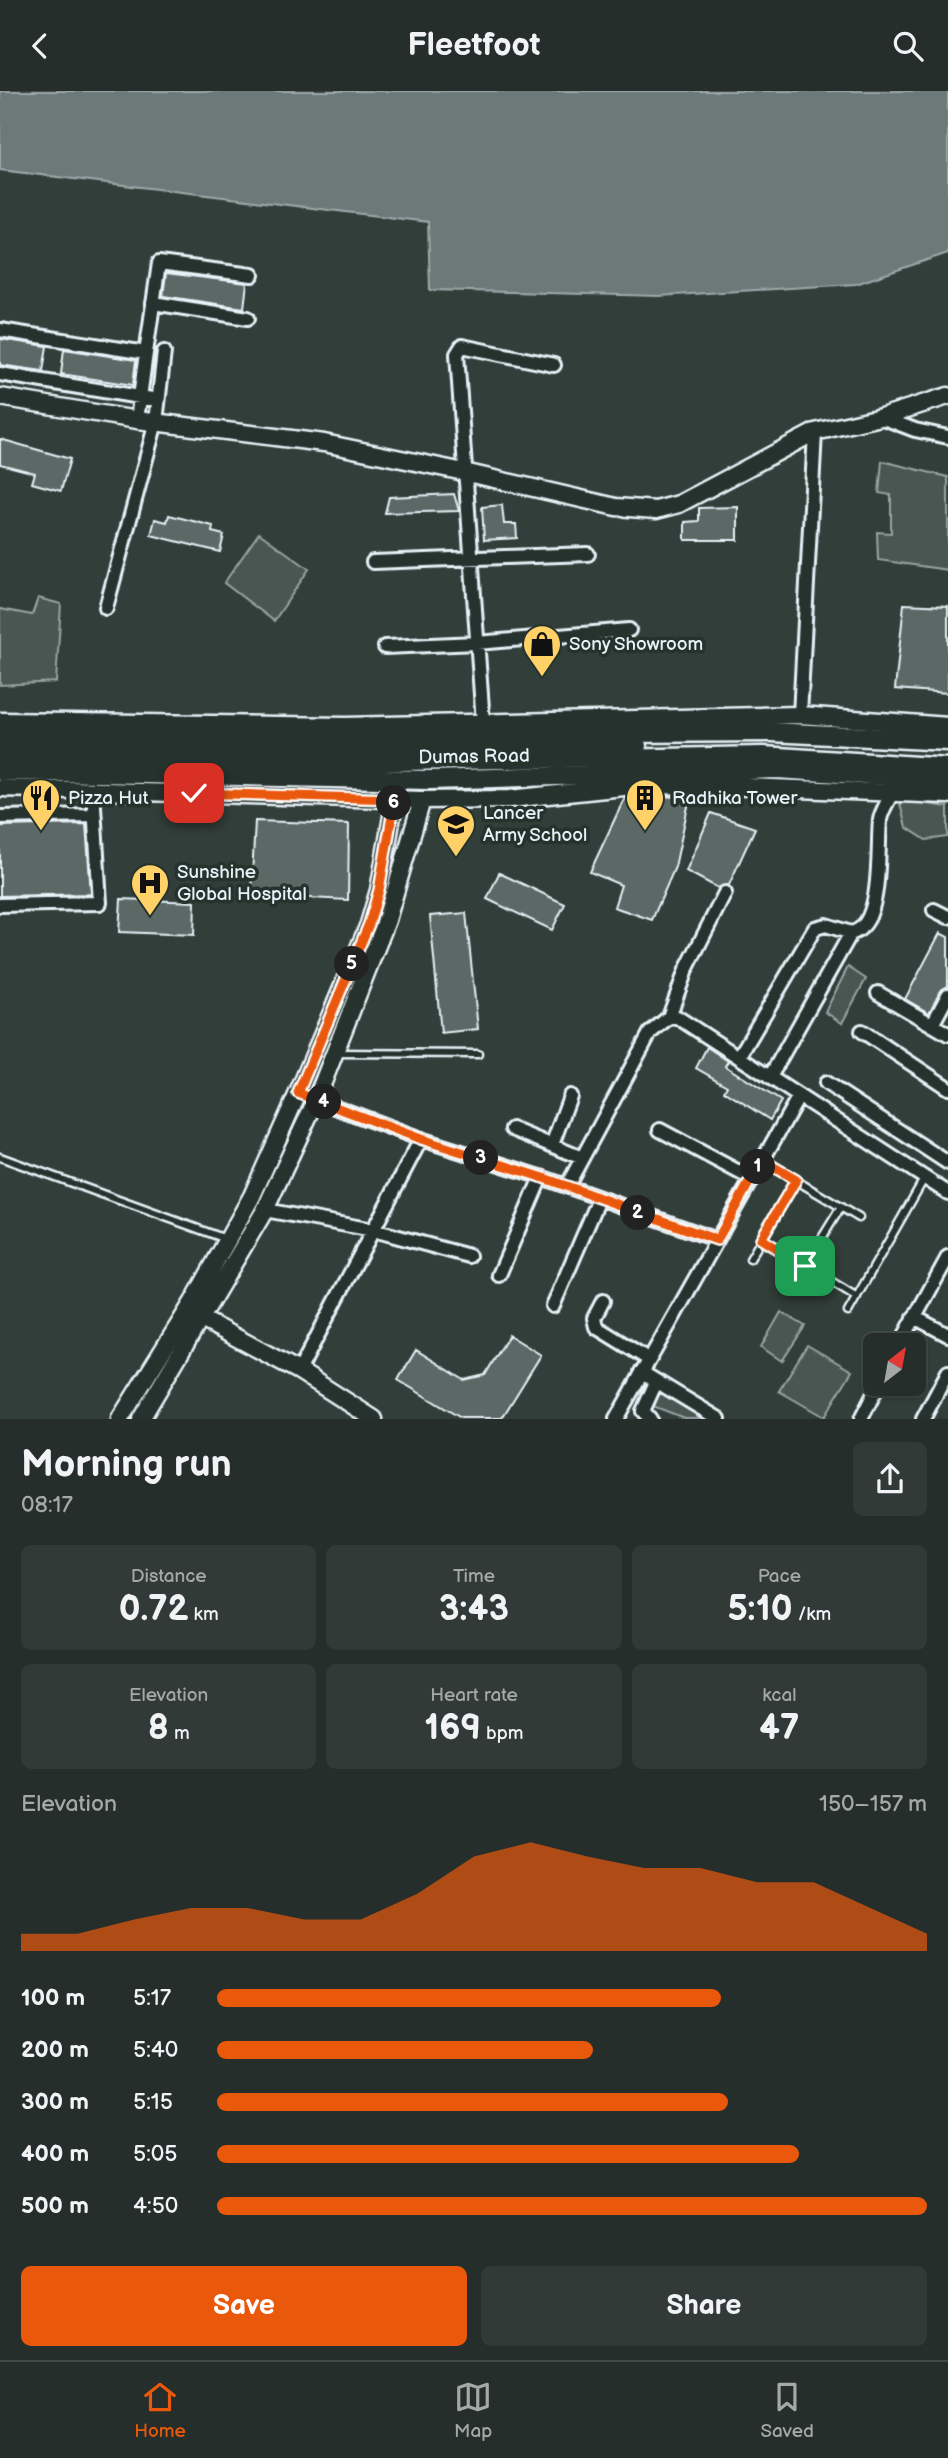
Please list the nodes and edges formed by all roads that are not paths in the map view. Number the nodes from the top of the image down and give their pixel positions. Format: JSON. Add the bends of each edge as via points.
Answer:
{"nodes":[{"id":1,"x":252,"y":275,"type":"dead end"},
{"id":2,"x":153,"y":303,"type":"junction"},
{"id":3,"x":248,"y":319,"type":"dead end"},
{"id":4,"x":0,"y":330,"type":"edge"},
{"id":5,"x":164,"y":352,"type":"dead end"},
{"id":6,"x":146,"y":353,"type":"junction"},
{"id":7,"x":554,"y":365,"type":"dead end"},
{"id":8,"x":0,"y":374,"type":"edge"},
{"id":9,"x":948,"y":396,"type":"edge"},
{"id":10,"x":0,"y":397,"type":"edge"},
{"id":11,"x":137,"y":397,"type":"junction"},
{"id":12,"x":158,"y":400,"type":"junction"},
{"id":13,"x":881,"y":417,"type":"junction"},
{"id":14,"x":134,"y":419,"type":"junction"},
{"id":15,"x":156,"y":422,"type":"junction"},
{"id":16,"x":815,"y":432,"type":"junction"},
{"id":17,"x":948,"y":437,"type":"edge"},
{"id":18,"x":464,"y":471,"type":"junction"},
{"id":19,"x":588,"y":554,"type":"dead end"},
{"id":20,"x":470,"y":559,"type":"junction"},
{"id":21,"x":373,"y":562,"type":"dead end"},
{"id":22,"x":106,"y":608,"type":"dead end"},
{"id":23,"x":629,"y":630,"type":"dead end"},
{"id":24,"x":477,"y":643,"type":"junction"},
{"id":25,"x":385,"y":647,"type":"dead end"},
{"id":26,"x":800,"y":715,"type":"junction"},
{"id":27,"x":0,"y":721,"type":"edge"},
{"id":28,"x":483,"y":723,"type":"junction"},
{"id":29,"x":948,"y":726,"type":"edge"},
{"id":30,"x":0,"y":737,"type":"edge"},
{"id":31,"x":948,"y":741,"type":"edge"},
{"id":32,"x":0,"y":747,"type":"edge"},
{"id":33,"x":948,"y":757,"type":"edge"},
{"id":34,"x":0,"y":759,"type":"edge"},
{"id":35,"x":948,"y":767,"type":"edge"},
{"id":36,"x":0,"y":771,"type":"edge"},
{"id":37,"x":948,"y":780,"type":"edge"},
{"id":38,"x":0,"y":787,"type":"edge"},
{"id":39,"x":93,"y":790,"type":"junction"},
{"id":40,"x":891,"y":795,"type":"junction"},
{"id":41,"x":948,"y":795,"type":"edge"},
{"id":42,"x":395,"y":799,"type":"junction"},
{"id":43,"x":422,"y":800,"type":"junction"},
{"id":44,"x":94,"y":815,"type":"junction"},
{"id":45,"x":0,"y":817,"type":"edge"},
{"id":46,"x":725,"y":893,"type":"dead end"},
{"id":47,"x":0,"y":905,"type":"edge"},
{"id":48,"x":934,"y":910,"type":"dead end"},
{"id":49,"x":948,"y":917,"type":"edge"},
{"id":50,"x":851,"y":933,"type":"junction"},
{"id":51,"x":878,"y":993,"type":"dead end"},
{"id":52,"x":948,"y":995,"type":"edge"},
{"id":53,"x":669,"y":1017,"type":"junction"},
{"id":54,"x":932,"y":1025,"type":"junction"},
{"id":55,"x":862,"y":1031,"type":"dead end"},
{"id":56,"x":948,"y":1034,"type":"edge"},
{"id":57,"x":334,"y":1053,"type":"junction"},
{"id":58,"x":478,"y":1054,"type":"dead end"},
{"id":59,"x":739,"y":1057,"type":"junction"},
{"id":60,"x":770,"y":1077,"type":"junction"},
{"id":61,"x":826,"y":1083,"type":"dead end"},
{"id":62,"x":948,"y":1088,"type":"edge"},
{"id":63,"x":298,"y":1093,"type":"junction"},
{"id":64,"x":570,"y":1096,"type":"dead end"},
{"id":65,"x":799,"y":1096,"type":"junction"},
{"id":66,"x":316,"y":1100,"type":"junction"},
{"id":67,"x":512,"y":1129,"type":"dead end"},
{"id":68,"x":660,"y":1131,"type":"dead end"},
{"id":69,"x":421,"y":1139,"type":"junction"},
{"id":70,"x":552,"y":1146,"type":"junction"},
{"id":71,"x":0,"y":1157,"type":"edge"},
{"id":72,"x":582,"y":1158,"type":"junction"},
{"id":73,"x":762,"y":1160,"type":"junction"},
{"id":74,"x":948,"y":1163,"type":"edge"},
{"id":75,"x":541,"y":1177,"type":"junction"},
{"id":76,"x":752,"y":1179,"type":"junction"},
{"id":77,"x":924,"y":1179,"type":"junction"},
{"id":78,"x":796,"y":1180,"type":"junction"},
{"id":79,"x":567,"y":1186,"type":"junction"},
{"id":80,"x":948,"y":1193,"type":"edge"},
{"id":81,"x":599,"y":1199,"type":"junction"},
{"id":82,"x":841,"y":1207,"type":"junction"},
{"id":83,"x":265,"y":1210,"type":"junction"},
{"id":84,"x":859,"y":1218,"type":"dead end"},
{"id":85,"x":373,"y":1230,"type":"junction"},
{"id":86,"x":761,"y":1239,"type":"junction"},
{"id":87,"x":228,"y":1240,"type":"junction"},
{"id":88,"x":717,"y":1240,"type":"junction"},
{"id":89,"x":469,"y":1256,"type":"dead end"},
{"id":90,"x":948,"y":1257,"type":"edge"},
{"id":91,"x":750,"y":1259,"type":"dead end"},
{"id":92,"x":805,"y":1266,"type":"junction"},
{"id":93,"x":499,"y":1275,"type":"dead end"},
{"id":94,"x":793,"y":1285,"type":"dead end"},
{"id":95,"x":857,"y":1297,"type":"junction"},
{"id":96,"x":603,"y":1301,"type":"dead end"},
{"id":97,"x":553,"y":1306,"type":"dead end"},
{"id":98,"x":187,"y":1311,"type":"junction"},
{"id":99,"x":848,"y":1312,"type":"dead end"},
{"id":100,"x":914,"y":1317,"type":"junction"},
{"id":101,"x":202,"y":1320,"type":"junction"},
{"id":102,"x":906,"y":1333,"type":"edge"},
{"id":103,"x":948,"y":1335,"type":"edge"},
{"id":104,"x":648,"y":1359,"type":"junction"},
{"id":105,"x":299,"y":1371,"type":"junction"},
{"id":106,"x":948,"y":1372,"type":"edge"},
{"id":107,"x":641,"y":1373,"type":"junction"},
{"id":108,"x":656,"y":1382,"type":"junction"},
{"id":109,"x":872,"y":1397,"type":"edge"},
{"id":110,"x":120,"y":1419,"type":"edge"},
{"id":111,"x":141,"y":1419,"type":"edge"},
{"id":112,"x":374,"y":1419,"type":"edge"},
{"id":113,"x":616,"y":1419,"type":"edge"},
{"id":114,"x":650,"y":1419,"type":"edge"},
{"id":115,"x":719,"y":1419,"type":"edge"},
{"id":116,"x":861,"y":1419,"type":"edge"},
{"id":117,"x":923,"y":1419,"type":"edge"}],
"edges":[{"from":1,"to":2,"type":"street","via":[[159,263]]},
{"from":2,"to":3,"type":"street"},
{"from":2,"to":6,"type":"street"},
{"from":4,"to":6,"type":"street"},
{"from":5,"to":12,"type":"street"},
{"from":6,"to":11,"type":"street"},
{"from":7,"to":18,"type":"street","via":[[470,347],[458,349]]},
{"from":8,"to":11,"type":"street"},
{"from":9,"to":13,"type":"street"},
{"from":10,"to":14,"type":"street"},
{"from":11,"to":12,"type":"street"},
{"from":11,"to":14,"type":"street"},
{"from":12,"to":15,"type":"street"},
{"from":13,"to":16,"type":"street"},
{"from":13,"to":17,"type":"street"},
{"from":14,"to":15,"type":"street"},
{"from":15,"to":18,"type":"street","via":[[324,443]]},
{"from":15,"to":22,"type":"street"},
{"from":16,"to":18,"type":"street","via":[[679,504],[656,510],[616,507]]},
{"from":16,"to":26,"type":"street"},
{"from":18,"to":20,"type":"street"},
{"from":19,"to":20,"type":"street"},
{"from":20,"to":21,"type":"street"},
{"from":20,"to":24,"type":"street"},
{"from":23,"to":24,"type":"street"},
{"from":24,"to":25,"type":"street"},
{"from":24,"to":28,"type":"street"},
{"from":26,"to":28,"type":"street"},
{"from":26,"to":29,"type":"street"},
{"from":27,"to":28,"type":"street","via":[[345,726]]},
{"from":30,"to":31,"type":"main road","name":"Dumas Road","via":[[772,732]]},
{"from":32,"to":33,"type":"street","via":[[775,745]]},
{"from":34,"to":35,"type":"street","via":[[303,764],[763,755]]},
{"from":36,"to":37,"type":"main road","name":"Dumas Road","via":[[430,780],[777,769]]},
{"from":38,"to":39,"type":"street"},
{"from":39,"to":42,"type":"street"},
{"from":39,"to":44,"type":"street"},
{"from":40,"to":41,"type":"street"},
{"from":40,"to":43,"type":"street","via":[[643,785],[510,799]]},
{"from":40,"to":50,"type":"street","via":[[880,817],[878,885],[863,926]]},
{"from":42,"to":43,"type":"street"},
{"from":42,"to":63,"type":"street","via":[[369,924]]},
{"from":43,"to":57,"type":"street","via":[[394,901]]},
{"from":44,"to":45,"type":"street"},
{"from":44,"to":47,"type":"street","via":[[100,903]]},
{"from":46,"to":53,"type":"street","via":[[686,969]]},
{"from":48,"to":49,"type":"street"},
{"from":50,"to":59,"type":"street","via":[[815,928]]},
{"from":50,"to":60,"type":"street"},
{"from":51,"to":54,"type":"street"},
{"from":52,"to":54,"type":"street"},
{"from":53,"to":59,"type":"street","via":[[677,1017]]},
{"from":53,"to":72,"type":"street","via":[[650,1033]]},
{"from":54,"to":56,"type":"street"},
{"from":55,"to":62,"type":"street"},
{"from":57,"to":58,"type":"lane"},
{"from":57,"to":66,"type":"street"},
{"from":59,"to":60,"type":"street"},
{"from":60,"to":65,"type":"street"},
{"from":61,"to":74,"type":"street"},
{"from":63,"to":66,"type":"street"},
{"from":63,"to":87,"type":"street"},
{"from":64,"to":70,"type":"street"},
{"from":65,"to":73,"type":"street"},
{"from":65,"to":77,"type":"street"},
{"from":66,"to":69,"type":"street"},
{"from":66,"to":83,"type":"street"},
{"from":67,"to":70,"type":"street"},
{"from":68,"to":76,"type":"street"},
{"from":69,"to":75,"type":"street"},
{"from":69,"to":85,"type":"street"},
{"from":70,"to":72,"type":"street"},
{"from":71,"to":87,"type":"lane"},
{"from":72,"to":79,"type":"street"},
{"from":73,"to":76,"type":"street"},
{"from":73,"to":78,"type":"lane"},
{"from":75,"to":79,"type":"street"},
{"from":75,"to":93,"type":"street"},
{"from":76,"to":88,"type":"street"},
{"from":77,"to":80,"type":"street"},
{"from":77,"to":95,"type":"lane"},
{"from":78,"to":82,"type":"lane"},
{"from":78,"to":86,"type":"lane"},
{"from":79,"to":81,"type":"street"},
{"from":81,"to":88,"type":"street"},
{"from":81,"to":97,"type":"street"},
{"from":82,"to":84,"type":"lane"},
{"from":82,"to":92,"type":"lane"},
{"from":83,"to":85,"type":"street"},
{"from":83,"to":101,"type":"street"},
{"from":85,"to":89,"type":"street"},
{"from":85,"to":105,"type":"street"},
{"from":86,"to":91,"type":"lane"},
{"from":86,"to":92,"type":"lane"},
{"from":87,"to":98,"type":"street"},
{"from":88,"to":104,"type":"street"},
{"from":90,"to":100,"type":"street"},
{"from":92,"to":94,"type":"lane"},
{"from":92,"to":95,"type":"lane"},
{"from":95,"to":99,"type":"lane"},
{"from":96,"to":104,"type":"street","via":[[594,1318],[596,1327]]},
{"from":98,"to":101,"type":"street"},
{"from":98,"to":110,"type":"street"},
{"from":100,"to":102,"type":"street"},
{"from":100,"to":103,"type":"street"},
{"from":101,"to":105,"type":"street"},
{"from":101,"to":111,"type":"street"},
{"from":104,"to":107,"type":"street"},
{"from":105,"to":112,"type":"street"},
{"from":106,"to":117,"type":"street"},
{"from":107,"to":108,"type":"street"},
{"from":107,"to":113,"type":"street"},
{"from":108,"to":114,"type":"street","via":[[643,1411]]},
{"from":108,"to":115,"type":"street"},
{"from":109,"to":116,"type":"street"}]}
